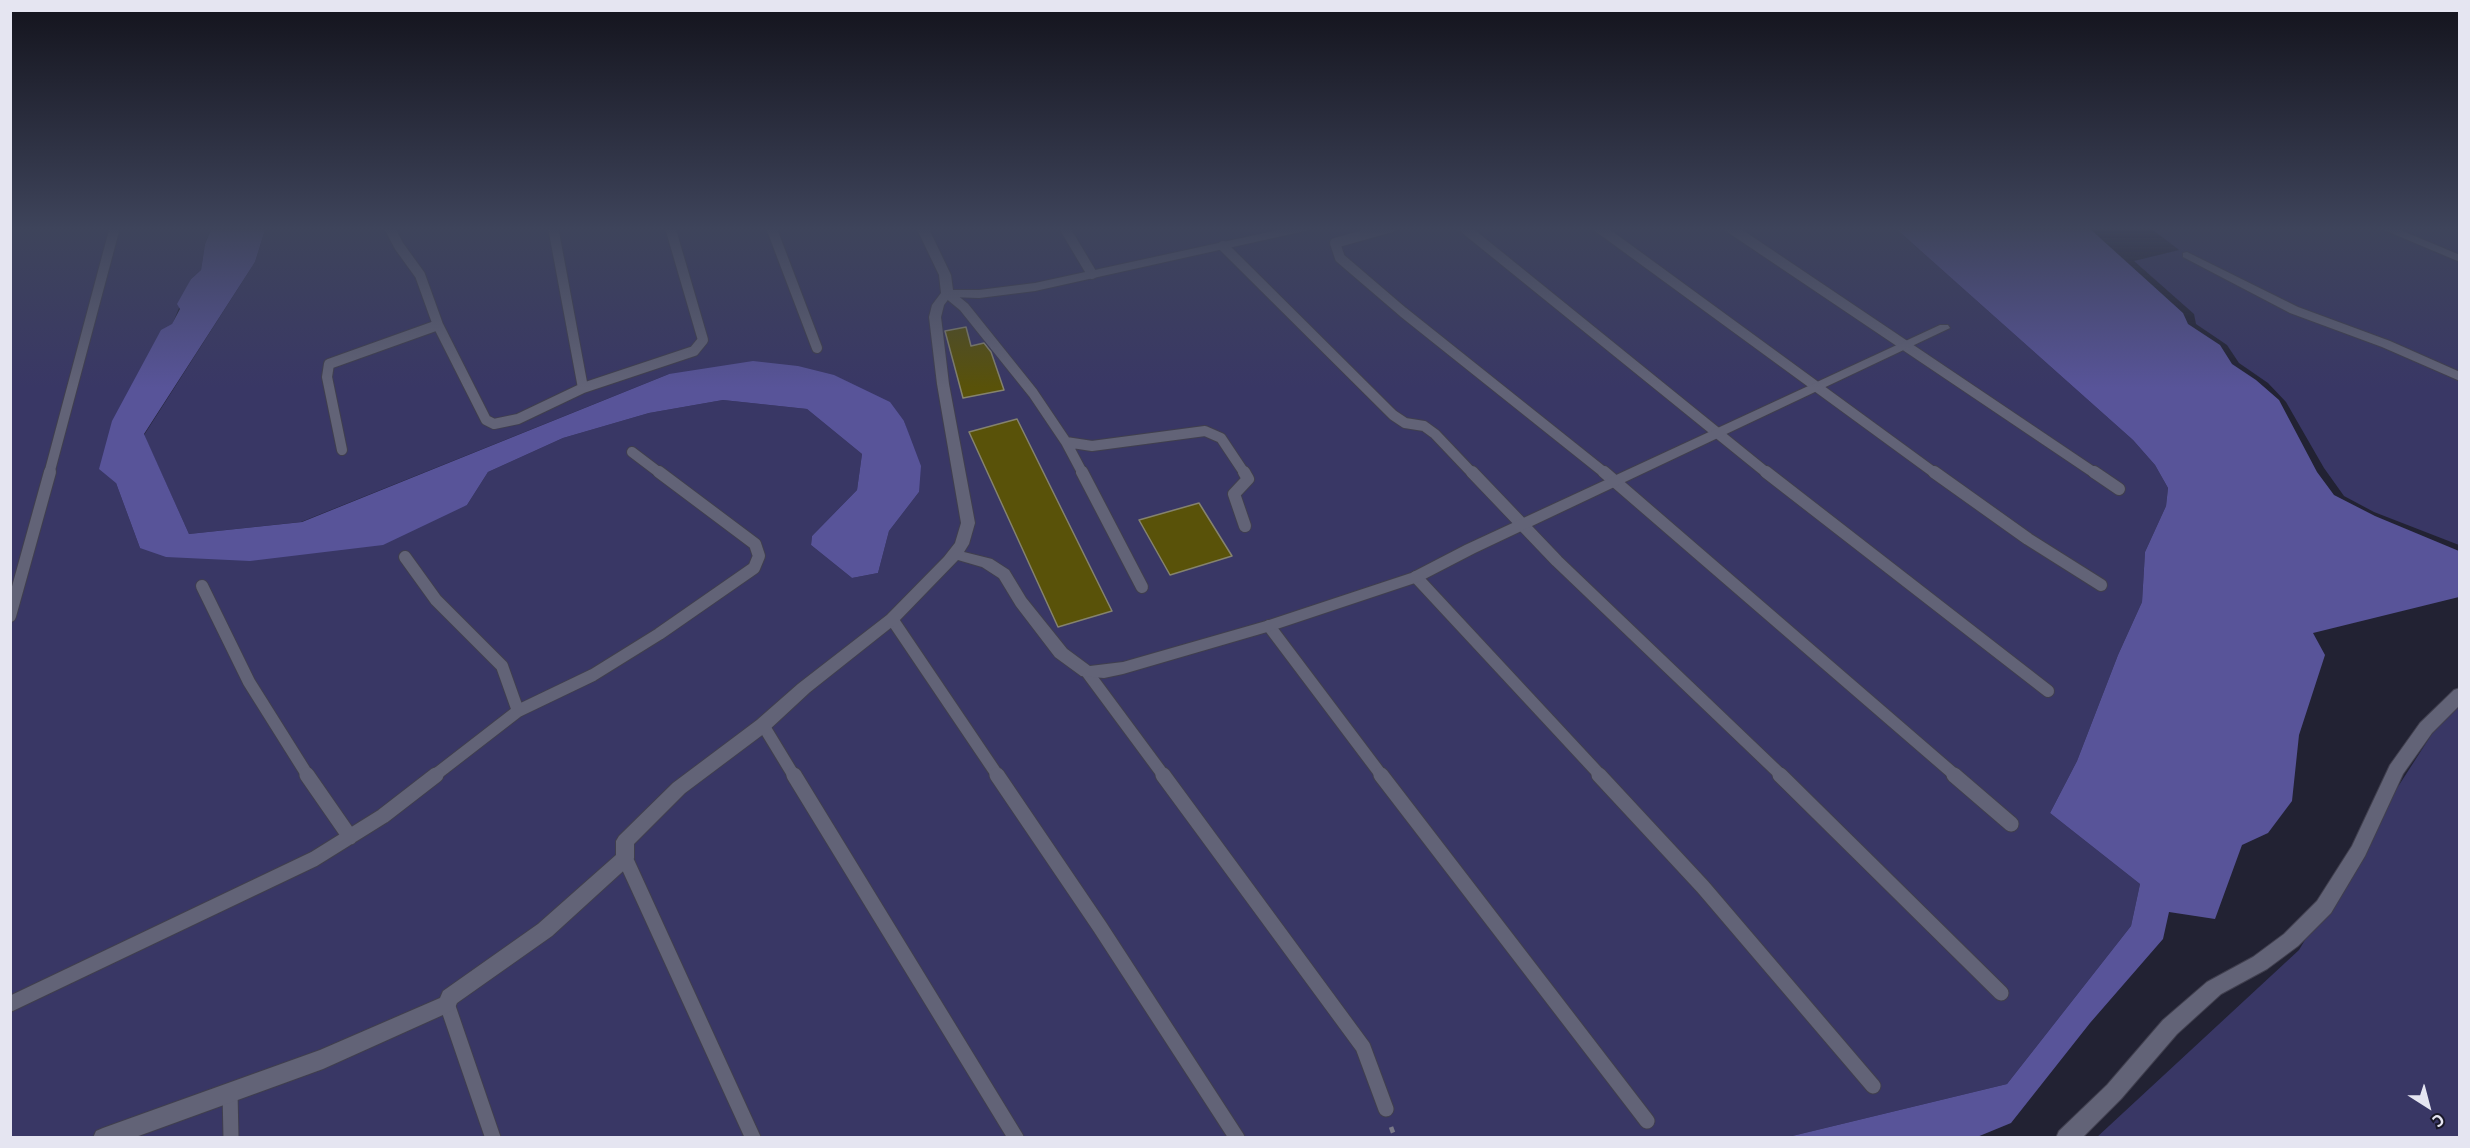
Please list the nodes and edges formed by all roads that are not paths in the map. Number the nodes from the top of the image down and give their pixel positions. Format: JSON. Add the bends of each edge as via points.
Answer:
{"nodes":[{"id":1,"x":102,"y":281,"type":"edge"},
{"id":2,"x":422,"y":281,"type":"edge"},
{"id":3,"x":563,"y":281,"type":"edge"},
{"id":4,"x":686,"y":281,"type":"edge"},
{"id":5,"x":791,"y":281,"type":"edge"},
{"id":6,"x":946,"y":281,"type":"edge"},
{"id":7,"x":1063,"y":281,"type":"edge"},
{"id":8,"x":1258,"y":281,"type":"edge"},
{"id":9,"x":1366,"y":281,"type":"edge"},
{"id":10,"x":1528,"y":281,"type":"edge"},
{"id":11,"x":1669,"y":281,"type":"edge"},
{"id":12,"x":1807,"y":281,"type":"edge"},
{"id":13,"x":2237,"y":281,"type":"edge"},
{"id":14,"x":947,"y":293,"type":"junction"},
{"id":15,"x":438,"y":325,"type":"junction"},
{"id":16,"x":1944,"y":328,"type":"dead end"},
{"id":17,"x":1904,"y":346,"type":"junction"},
{"id":18,"x":817,"y":348,"type":"dead end"},
{"id":19,"x":2460,"y":377,"type":"edge"},
{"id":20,"x":1818,"y":386,"type":"junction"},
{"id":21,"x":583,"y":388,"type":"junction"},
{"id":22,"x":1716,"y":434,"type":"junction"},
{"id":23,"x":1066,"y":442,"type":"junction"},
{"id":24,"x":342,"y":450,"type":"dead end"},
{"id":25,"x":632,"y":452,"type":"dead end"},
{"id":26,"x":1615,"y":481,"type":"junction"},
{"id":27,"x":2119,"y":489,"type":"dead end"},
{"id":28,"x":1524,"y":524,"type":"junction"},
{"id":29,"x":1245,"y":526,"type":"dead end"},
{"id":30,"x":954,"y":554,"type":"junction"},
{"id":31,"x":405,"y":557,"type":"dead end"},
{"id":32,"x":1416,"y":577,"type":"junction"},
{"id":33,"x":2102,"y":585,"type":"dead end"},
{"id":34,"x":202,"y":586,"type":"dead end"},
{"id":35,"x":1142,"y":588,"type":"dead end"},
{"id":36,"x":10,"y":616,"type":"edge"},
{"id":37,"x":892,"y":619,"type":"junction"},
{"id":38,"x":1269,"y":626,"type":"junction"},
{"id":39,"x":1087,"y":672,"type":"junction"},
{"id":40,"x":2048,"y":691,"type":"dead end"},
{"id":41,"x":2460,"y":694,"type":"edge"},
{"id":42,"x":518,"y":711,"type":"junction"},
{"id":43,"x":763,"y":725,"type":"junction"},
{"id":44,"x":2011,"y":824,"type":"dead end"},
{"id":45,"x":350,"y":837,"type":"junction"},
{"id":46,"x":625,"y":858,"type":"junction"},
{"id":47,"x":2001,"y":993,"type":"dead end"},
{"id":48,"x":10,"y":1004,"type":"edge"},
{"id":49,"x":447,"y":1004,"type":"junction"},
{"id":50,"x":1873,"y":1086,"type":"dead end"},
{"id":51,"x":230,"y":1092,"type":"junction"},
{"id":52,"x":1386,"y":1109,"type":"dead end"},
{"id":53,"x":1647,"y":1120,"type":"dead end"},
{"id":54,"x":103,"y":1137,"type":"edge"},
{"id":55,"x":231,"y":1137,"type":"edge"},
{"id":56,"x":493,"y":1137,"type":"edge"},
{"id":57,"x":753,"y":1137,"type":"edge"},
{"id":58,"x":1016,"y":1137,"type":"edge"},
{"id":59,"x":1238,"y":1137,"type":"edge"},
{"id":60,"x":2066,"y":1137,"type":"edge"}],
"edges":[{"from":1,"to":36,"type":"lane"},
{"from":2,"to":15,"type":"lane"},
{"from":3,"to":21,"type":"lane"},
{"from":4,"to":21,"type":"lane","via":[[703,340],[694,351]]},
{"from":5,"to":18,"type":"lane"},
{"from":6,"to":14,"type":"street"},
{"from":7,"to":14,"type":"street","via":[[979,294]]},
{"from":8,"to":28,"type":"lane","via":[[1393,415],[1435,434]]},
{"from":9,"to":26,"type":"lane"},
{"from":10,"to":22,"type":"lane"},
{"from":11,"to":20,"type":"lane"},
{"from":12,"to":17,"type":"lane"},
{"from":13,"to":19,"type":"street","via":[[2294,310]]},
{"from":14,"to":23,"type":"lane","via":[[964,307],[1013,367]]},
{"from":14,"to":30,"type":"street","via":[[935,317],[968,523],[962,544]]},
{"from":15,"to":21,"type":"lane","via":[[486,420],[494,424],[518,419]]},
{"from":15,"to":24,"type":"lane","via":[[329,364],[327,377]]},
{"from":16,"to":17,"type":"street"},
{"from":17,"to":20,"type":"street"},
{"from":17,"to":27,"type":"lane"},
{"from":20,"to":22,"type":"street"},
{"from":20,"to":33,"type":"lane","via":[[2028,539]]},
{"from":22,"to":26,"type":"street"},
{"from":22,"to":40,"type":"lane"},
{"from":23,"to":29,"type":"lane","via":[[1092,446],[1205,431],[1221,438],[1248,479],[1233,494]]},
{"from":23,"to":35,"type":"lane"},
{"from":25,"to":42,"type":"lane","via":[[755,543],[758,561],[749,573],[659,634],[593,675]]},
{"from":26,"to":28,"type":"street"},
{"from":26,"to":44,"type":"lane"},
{"from":28,"to":32,"type":"street"},
{"from":28,"to":47,"type":"lane","via":[[1557,561],[1839,831]]},
{"from":30,"to":37,"type":"street"},
{"from":30,"to":39,"type":"street","via":[[987,563],[1004,574],[1061,653]]},
{"from":31,"to":42,"type":"lane","via":[[436,600],[502,666]]},
{"from":32,"to":38,"type":"street"},
{"from":32,"to":50,"type":"lane","via":[[1703,887]]},
{"from":34,"to":45,"type":"lane","via":[[249,682]]},
{"from":37,"to":43,"type":"street"},
{"from":37,"to":59,"type":"lane"},
{"from":38,"to":39,"type":"street","via":[[1123,668]]},
{"from":38,"to":53,"type":"lane"},
{"from":39,"to":52,"type":"lane","via":[[1363,1047]]},
{"from":41,"to":60,"type":"street","via":[[2426,728],[2396,770],[2359,851],[2324,907],[2283,946],[2205,995]]},
{"from":42,"to":45,"type":"lane"},
{"from":43,"to":46,"type":"street","via":[[679,788],[650,815],[625,841]]},
{"from":43,"to":58,"type":"lane"},
{"from":45,"to":48,"type":"lane","via":[[314,859]]},
{"from":46,"to":49,"type":"street","via":[[544,930],[450,997]]},
{"from":46,"to":57,"type":"lane"},
{"from":49,"to":51,"type":"street","via":[[323,1059]]},
{"from":49,"to":56,"type":"lane"},
{"from":51,"to":54,"type":"street"},
{"from":51,"to":55,"type":"lane"}]}
